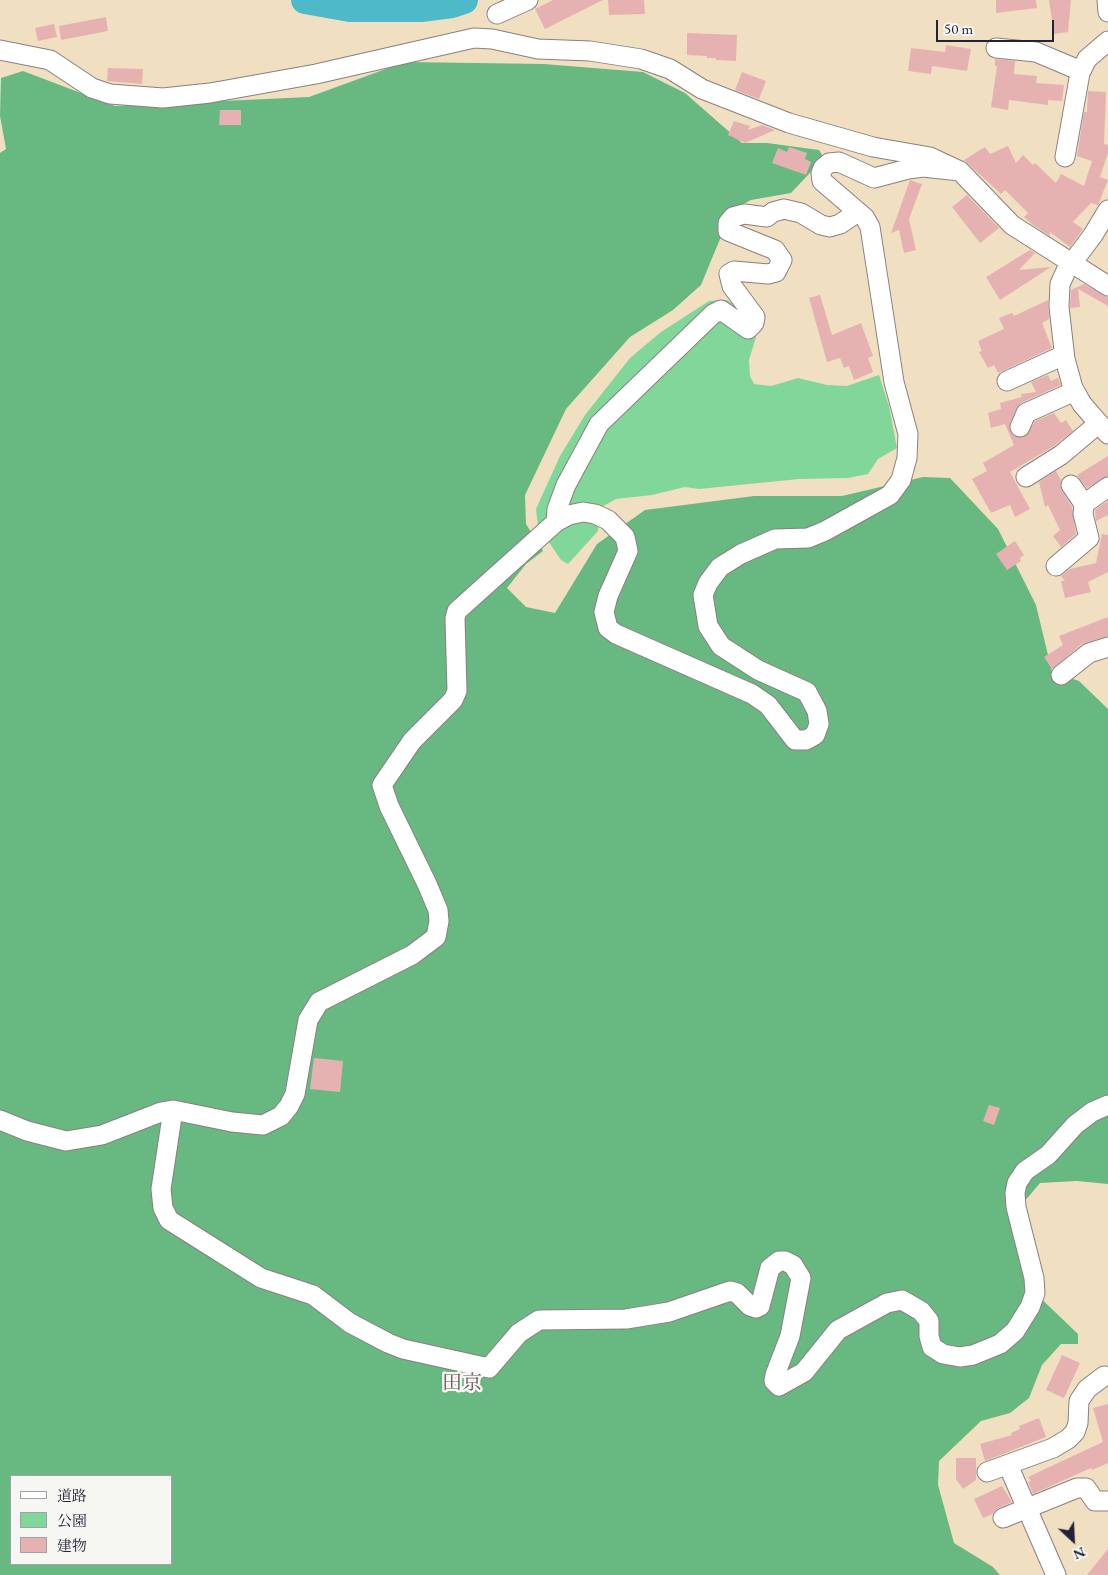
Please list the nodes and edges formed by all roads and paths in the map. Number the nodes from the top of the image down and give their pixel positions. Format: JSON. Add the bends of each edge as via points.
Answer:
{"nodes":[{"id":1,"x":528,"y":0,"type":"edge"},
{"id":2,"x":1107,"y":0,"type":"edge"},
{"id":3,"x":1108,"y":12,"type":"edge"},
{"id":4,"x":497,"y":14,"type":"dead end"},
{"id":5,"x":1108,"y":41,"type":"edge"},
{"id":6,"x":996,"y":48,"type":"dead end"},
{"id":7,"x":0,"y":50,"type":"edge"},
{"id":8,"x":1081,"y":71,"type":"junction"},
{"id":9,"x":1065,"y":158,"type":"dead end"},
{"id":10,"x":960,"y":171,"type":"junction"},
{"id":11,"x":1108,"y":210,"type":"edge"},
{"id":12,"x":858,"y":212,"type":"junction"},
{"id":13,"x":1071,"y":264,"type":"junction"},
{"id":14,"x":1108,"y":286,"type":"edge"},
{"id":15,"x":1064,"y":355,"type":"junction"},
{"id":16,"x":1007,"y":381,"type":"dead end"},
{"id":17,"x":1075,"y":391,"type":"junction"},
{"id":18,"x":1020,"y":427,"type":"dead end"},
{"id":19,"x":1103,"y":429,"type":"edge"},
{"id":20,"x":1026,"y":478,"type":"dead end"},
{"id":21,"x":1071,"y":485,"type":"dead end"},
{"id":22,"x":1108,"y":487,"type":"edge"},
{"id":23,"x":1084,"y":504,"type":"junction"},
{"id":24,"x":556,"y":522,"type":"junction"},
{"id":25,"x":1056,"y":566,"type":"dead end"},
{"id":26,"x":1108,"y":647,"type":"edge"},
{"id":27,"x":1061,"y":675,"type":"dead end"},
{"id":28,"x":1108,"y":1105,"type":"edge"},
{"id":29,"x":173,"y":1110,"type":"junction"},
{"id":30,"x":0,"y":1120,"type":"edge"},
{"id":31,"x":1104,"y":1376,"type":"dead end"},
{"id":32,"x":1008,"y":1465,"type":"junction"},
{"id":33,"x":987,"y":1472,"type":"dead end"},
{"id":34,"x":1108,"y":1501,"type":"edge"},
{"id":35,"x":1026,"y":1509,"type":"junction"},
{"id":36,"x":1003,"y":1518,"type":"dead end"},
{"id":37,"x":1056,"y":1575,"type":"edge"}],
"edges":[{"from":1,"to":4,"type":"street"},
{"from":2,"to":3,"type":"street"},
{"from":5,"to":8,"type":"street","via":[[1087,59]]},
{"from":6,"to":8,"type":"street","via":[[1036,52]]},
{"from":7,"to":10,"type":"street","via":[[50,60],[92,88],[110,94],[162,98],[316,74],[474,38],[538,49],[590,51],[642,59],[670,69],[702,90],[789,123],[873,147],[930,158]]},
{"from":8,"to":9,"type":"street"},
{"from":10,"to":12,"type":"street","via":[[908,169],[874,178],[839,162],[823,168],[822,181]]},
{"from":10,"to":13,"type":"street","via":[[1012,225]]},
{"from":11,"to":13,"type":"street"},
{"from":12,"to":24,"type":"street","via":[[830,227],[800,212],[784,209],[767,217],[744,214],[728,222],[728,230],[775,250],[782,260],[776,272],[734,271],[729,274],[732,286],[755,317],[754,323],[748,329],[721,310],[712,314],[599,424],[566,485]]},
{"from":12,"to":24,"type":"street","via":[[870,227],[894,382],[908,434],[907,458],[901,480],[890,495],[873,507],[825,531],[808,538],[775,539],[741,554],[720,567],[703,595],[708,626],[720,646],[758,670],[807,692],[817,711],[819,724],[815,735],[806,740],[795,740],[768,706],[752,694],[608,628],[604,612],[628,551],[625,537],[608,520],[595,514],[576,513]]},
{"from":13,"to":14,"type":"street"},
{"from":13,"to":15,"type":"street","via":[[1060,284]]},
{"from":15,"to":16,"type":"street"},
{"from":15,"to":17,"type":"street"},
{"from":17,"to":18,"type":"street","via":[[1026,413]]},
{"from":17,"to":19,"type":"street"},
{"from":19,"to":20,"type":"street"},
{"from":21,"to":23,"type":"street"},
{"from":22,"to":23,"type":"street"},
{"from":23,"to":25,"type":"street","via":[[1089,538]]},
{"from":24,"to":29,"type":"street","via":[[457,611],[457,691],[453,700],[412,741],[382,785],[438,910],[436,937],[412,955],[318,1002],[308,1020],[294,1094],[289,1106],[272,1122],[251,1124]]},
{"from":26,"to":27,"type":"street","via":[[1089,654]]},
{"from":28,"to":29,"type":"street","via":[[1075,1125],[1017,1183],[1016,1207],[1035,1293],[1015,1331],[1000,1344],[973,1355],[943,1354],[932,1347],[929,1321],[921,1311],[902,1300],[887,1303],[838,1330],[804,1372],[779,1386],[774,1381],[775,1375],[790,1336],[801,1278],[794,1265],[779,1260],[770,1268],[760,1306],[756,1308],[737,1293],[730,1292],[669,1312],[626,1320],[539,1320],[519,1333],[489,1368],[403,1350],[350,1323],[313,1295],[260,1278],[169,1220],[161,1189]]},
{"from":29,"to":30,"type":"street","via":[[102,1135],[66,1141]]},
{"from":31,"to":32,"type":"street","via":[[1087,1389],[1079,1401],[1078,1423],[1068,1439]]},
{"from":32,"to":33,"type":"street"},
{"from":32,"to":35,"type":"street"},
{"from":34,"to":35,"type":"street","via":[[1095,1501],[1086,1488],[1077,1488]]},
{"from":35,"to":36,"type":"street"},
{"from":35,"to":37,"type":"street"}]}
